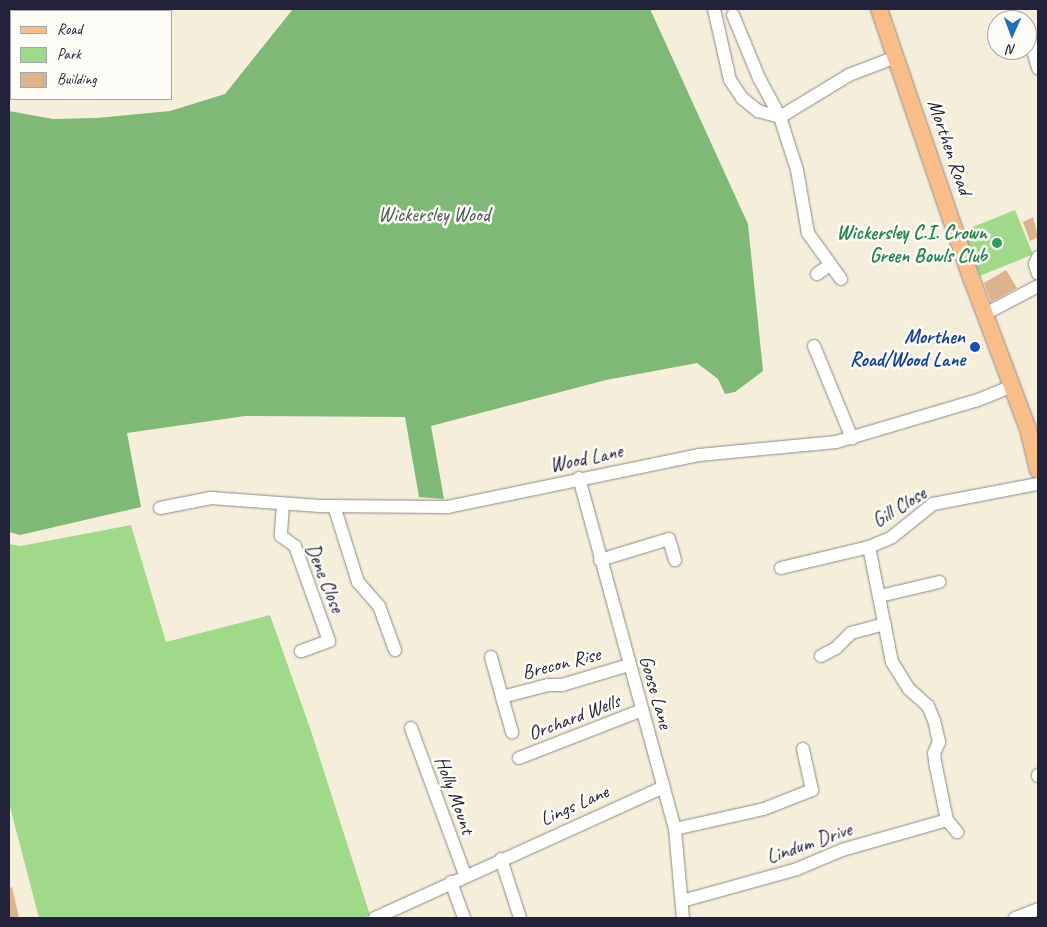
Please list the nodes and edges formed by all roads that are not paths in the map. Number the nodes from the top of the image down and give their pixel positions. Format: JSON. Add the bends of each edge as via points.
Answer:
{"nodes":[{"id":1,"x":879,"y":9,"type":"edge"},
{"id":2,"x":715,"y":13,"type":"edge"},
{"id":3,"x":734,"y":14,"type":"dead end"},
{"id":4,"x":896,"y":57,"type":"junction"},
{"id":5,"x":780,"y":117,"type":"junction"},
{"id":6,"x":1038,"y":257,"type":"edge"},
{"id":7,"x":830,"y":265,"type":"junction"},
{"id":8,"x":817,"y":274,"type":"dead end"},
{"id":9,"x":1038,"y":274,"type":"edge"},
{"id":10,"x":841,"y":279,"type":"dead end"},
{"id":11,"x":1038,"y":286,"type":"edge"},
{"id":12,"x":985,"y":314,"type":"junction"},
{"id":13,"x":814,"y":346,"type":"dead end"},
{"id":14,"x":1012,"y":386,"type":"junction"},
{"id":15,"x":1033,"y":427,"type":"edge"},
{"id":16,"x":852,"y":438,"type":"junction"},
{"id":17,"x":1038,"y":470,"type":"edge"},
{"id":18,"x":579,"y":478,"type":"junction"},
{"id":19,"x":1038,"y":484,"type":"edge"},
{"id":20,"x":282,"y":504,"type":"junction"},
{"id":21,"x":334,"y":506,"type":"junction"},
{"id":22,"x":160,"y":508,"type":"dead end"},
{"id":23,"x":869,"y":547,"type":"junction"},
{"id":24,"x":600,"y":560,"type":"junction"},
{"id":25,"x":675,"y":560,"type":"dead end"},
{"id":26,"x":781,"y":568,"type":"dead end"},
{"id":27,"x":939,"y":582,"type":"dead end"},
{"id":28,"x":880,"y":596,"type":"junction"},
{"id":29,"x":885,"y":624,"type":"junction"},
{"id":30,"x":395,"y":650,"type":"dead end"},
{"id":31,"x":302,"y":651,"type":"dead end"},
{"id":32,"x":821,"y":656,"type":"dead end"},
{"id":33,"x":491,"y":657,"type":"dead end"},
{"id":34,"x":629,"y":664,"type":"junction"},
{"id":35,"x":502,"y":698,"type":"junction"},
{"id":36,"x":642,"y":710,"type":"junction"},
{"id":37,"x":411,"y":728,"type":"dead end"},
{"id":38,"x":512,"y":733,"type":"dead end"},
{"id":39,"x":803,"y":749,"type":"dead end"},
{"id":40,"x":519,"y":758,"type":"dead end"},
{"id":41,"x":664,"y":787,"type":"junction"},
{"id":42,"x":947,"y":820,"type":"junction"},
{"id":43,"x":675,"y":829,"type":"junction"},
{"id":44,"x":957,"y":832,"type":"dead end"},
{"id":45,"x":500,"y":859,"type":"junction"},
{"id":46,"x":465,"y":875,"type":"junction"},
{"id":47,"x":451,"y":882,"type":"junction"},
{"id":48,"x":682,"y":901,"type":"junction"},
{"id":49,"x":1038,"y":909,"type":"edge"},
{"id":50,"x":375,"y":918,"type":"edge"},
{"id":51,"x":464,"y":918,"type":"edge"},
{"id":52,"x":520,"y":918,"type":"edge"},
{"id":53,"x":684,"y":918,"type":"edge"},
{"id":54,"x":1015,"y":918,"type":"edge"}],
"edges":[{"from":1,"to":4,"type":"main road","name":"Morthen Road"},
{"from":2,"to":5,"type":"street","via":[[730,80],[742,98],[758,111]]},
{"from":3,"to":5,"type":"street","via":[[759,78]]},
{"from":4,"to":5,"type":"street","via":[[856,72]]},
{"from":4,"to":12,"type":"main road","name":"Morthen Road"},
{"from":5,"to":7,"type":"street","via":[[797,170],[808,233]]},
{"from":6,"to":9,"type":"street","via":[[1035,264]]},
{"from":7,"to":8,"type":"street"},
{"from":7,"to":10,"type":"street"},
{"from":11,"to":12,"type":"street"},
{"from":12,"to":14,"type":"main road","name":"Morthen Road"},
{"from":13,"to":16,"type":"street"},
{"from":14,"to":15,"type":"main road","name":"Morthen Road"},
{"from":14,"to":16,"type":"street","name":"Wood Lane","via":[[978,400]]},
{"from":15,"to":17,"type":"main road","name":"Morthen Road"},
{"from":16,"to":18,"type":"street","name":"Wood Lane","via":[[817,445],[699,455]]},
{"from":18,"to":21,"type":"street","name":"Wood Lane","via":[[448,507]]},
{"from":18,"to":24,"type":"street","name":"Goose Lane"},
{"from":19,"to":23,"type":"street","name":"Gill Close","via":[[933,504],[892,537]]},
{"from":20,"to":21,"type":"street","name":"Wood Lane"},
{"from":20,"to":22,"type":"street","name":"Wood Lane","via":[[211,498]]},
{"from":20,"to":31,"type":"street","name":"Dene Close","via":[[281,536],[295,546],[329,641]]},
{"from":21,"to":30,"type":"street","via":[[358,582],[379,606]]},
{"from":23,"to":26,"type":"street","name":"Gill Close"},
{"from":23,"to":28,"type":"street"},
{"from":24,"to":25,"type":"street","via":[[669,539]]},
{"from":24,"to":34,"type":"street","name":"Goose Lane"},
{"from":27,"to":28,"type":"street"},
{"from":28,"to":29,"type":"street"},
{"from":29,"to":32,"type":"street","via":[[851,633],[836,648]]},
{"from":29,"to":42,"type":"street","via":[[892,662],[909,689],[928,706],[934,720],[939,742],[934,753]]},
{"from":33,"to":35,"type":"street","name":"Brecon Rise"},
{"from":34,"to":35,"type":"street","name":"Brecon Rise","via":[[562,685],[548,685]]},
{"from":34,"to":36,"type":"street","name":"Goose Lane"},
{"from":35,"to":38,"type":"street","name":"Brecon Rise"},
{"from":36,"to":40,"type":"street","name":"Orchard Wells"},
{"from":36,"to":41,"type":"street","name":"Goose Lane"},
{"from":37,"to":46,"type":"street","name":"Holly Mount"},
{"from":39,"to":43,"type":"street","via":[[812,790],[764,809]]},
{"from":41,"to":43,"type":"street","name":"Goose Lane"},
{"from":41,"to":45,"type":"street","name":"Lings Lane"},
{"from":42,"to":44,"type":"street"},
{"from":42,"to":48,"type":"street","name":"Lindum Drive","via":[[842,850],[797,869]]},
{"from":43,"to":48,"type":"street","name":"Goose Lane"},
{"from":45,"to":46,"type":"street","name":"Lings Lane"},
{"from":45,"to":52,"type":"street"},
{"from":46,"to":47,"type":"street","name":"Lings Lane"},
{"from":47,"to":50,"type":"street","name":"Lings Lane"},
{"from":47,"to":51,"type":"street"},
{"from":48,"to":53,"type":"street","name":"Goose Lane"},
{"from":49,"to":54,"type":"street"}]}
